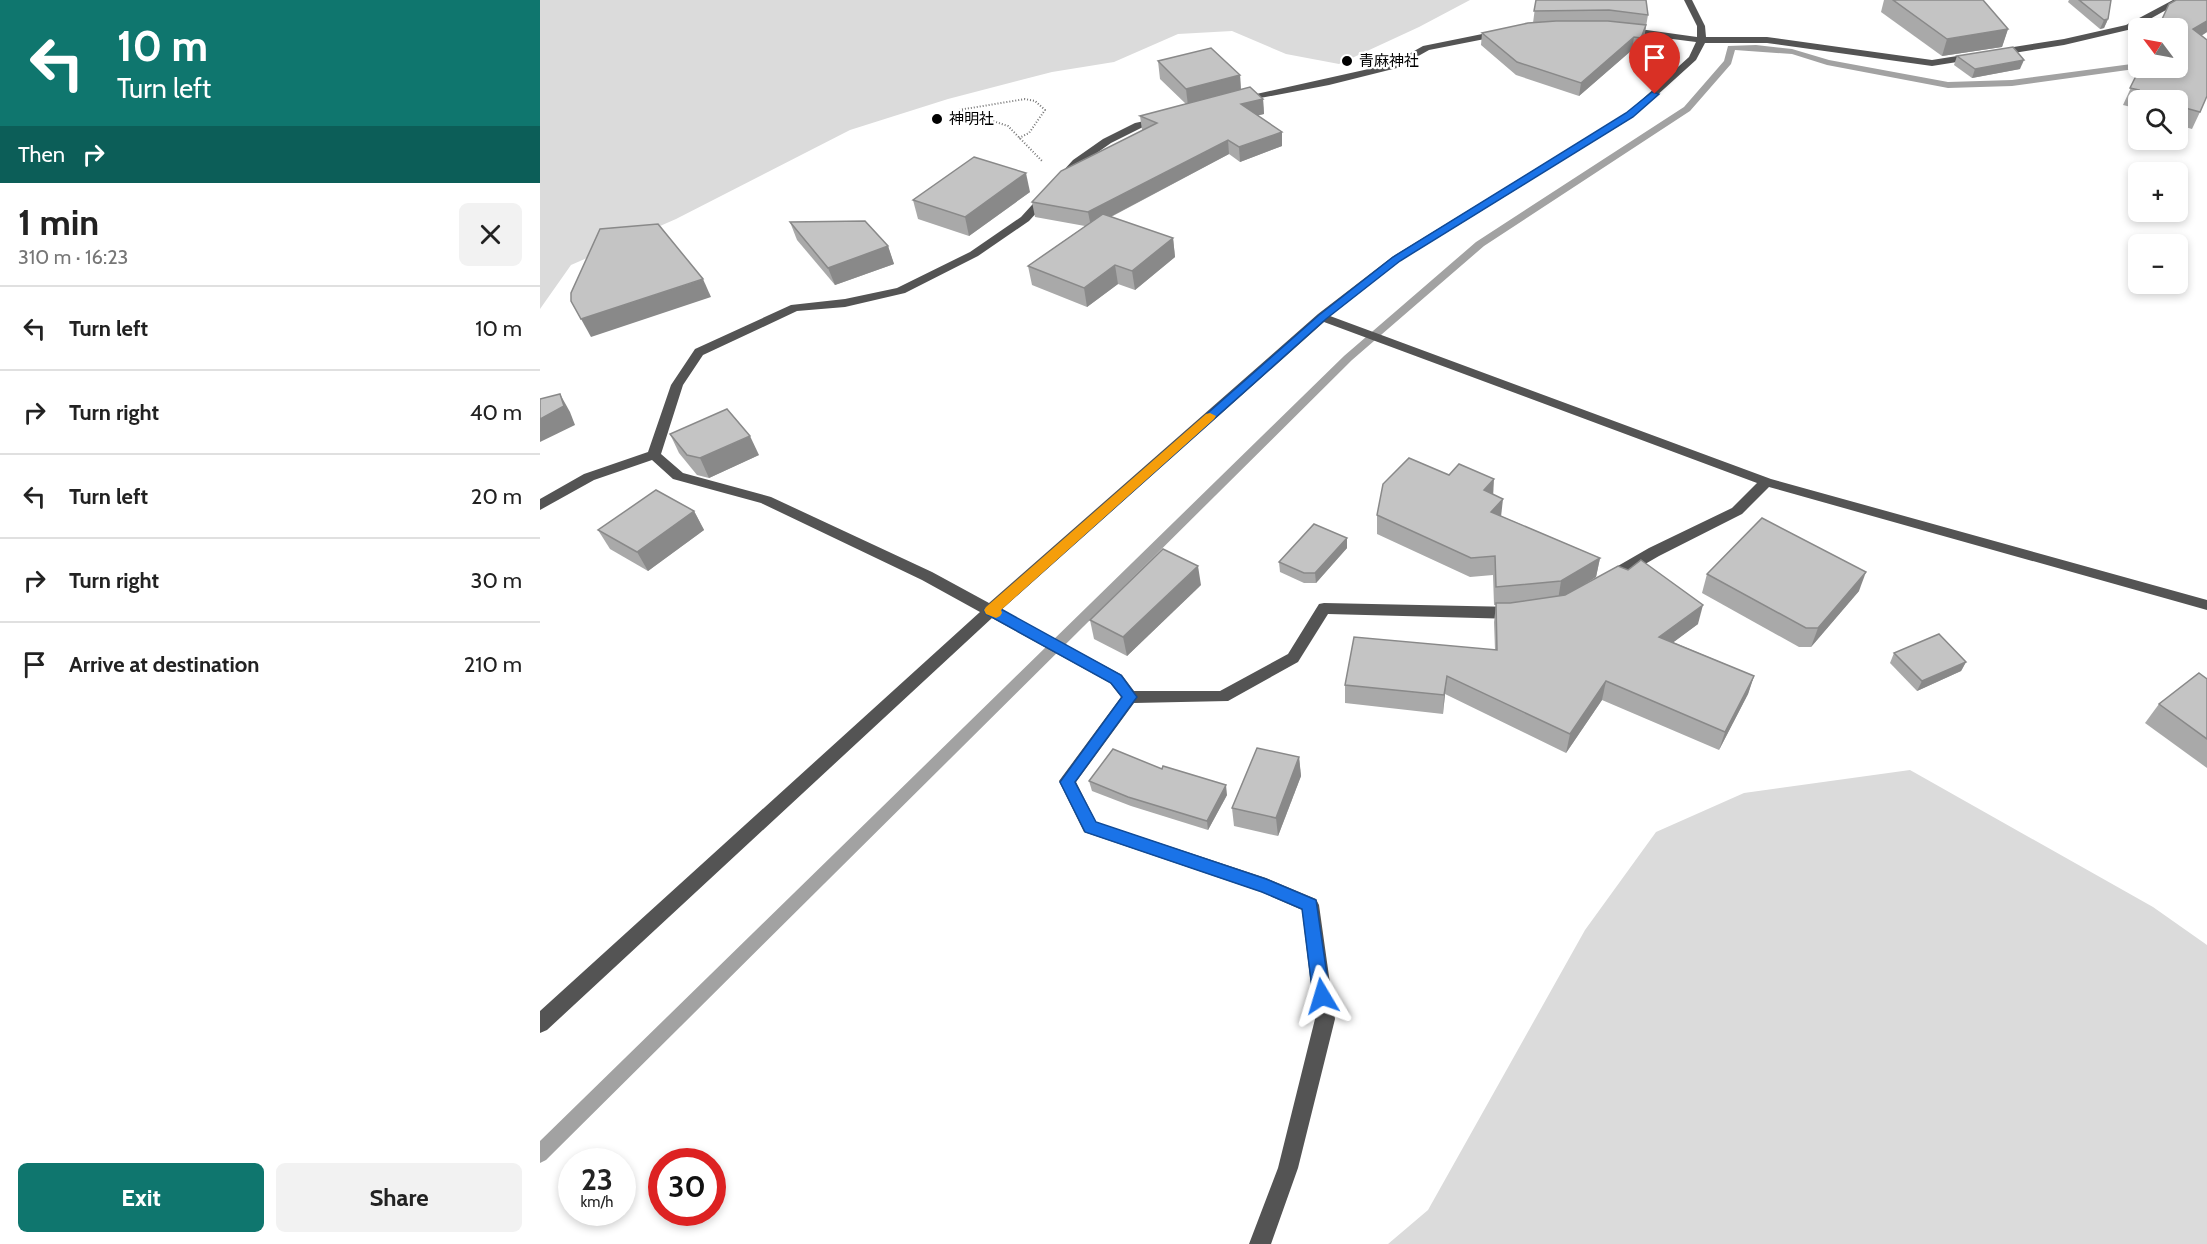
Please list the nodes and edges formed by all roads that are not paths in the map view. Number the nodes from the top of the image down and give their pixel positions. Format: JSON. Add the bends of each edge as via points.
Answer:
{"nodes":[{"id":1,"x":1688,"y":0,"type":"edge"},
{"id":2,"x":2180,"y":0,"type":"edge"},
{"id":3,"x":1618,"y":30,"type":"edge"},
{"id":4,"x":1519,"y":31,"type":"edge"},
{"id":5,"x":1702,"y":40,"type":"junction"},
{"id":6,"x":1224,"y":102,"type":"edge"},
{"id":7,"x":1171,"y":116,"type":"edge"},
{"id":8,"x":1322,"y":317,"type":"junction"},
{"id":9,"x":654,"y":455,"type":"junction"},
{"id":10,"x":1766,"y":482,"type":"junction"},
{"id":11,"x":540,"y":505,"type":"edge"},
{"id":12,"x":1596,"y":586,"type":"edge"},
{"id":13,"x":2207,"y":605,"type":"edge"},
{"id":14,"x":991,"y":610,"type":"junction"},
{"id":15,"x":1529,"y":611,"type":"edge"},
{"id":16,"x":1130,"y":697,"type":"junction"},
{"id":17,"x":540,"y":1024,"type":"edge"},
{"id":18,"x":1260,"y":1244,"type":"edge"}],
"edges":[{"from":1,"to":5,"type":"street","via":[[1701,26]]},
{"from":2,"to":5,"type":"street","via":[[2129,27],[2064,42],[1932,63],[1767,40]]},
{"from":3,"to":5,"type":"street"},
{"from":4,"to":6,"type":"street","via":[[1457,40],[1426,48],[1394,66]]},
{"from":5,"to":8,"type":"street","via":[[1694,58],[1630,115],[1396,259]]},
{"from":7,"to":9,"type":"street","via":[[1139,125],[1107,141],[1077,162],[1025,219],[974,254],[901,291],[795,308],[699,352],[677,385]]},
{"from":8,"to":10,"type":"street"},
{"from":8,"to":14,"type":"street"},
{"from":9,"to":11,"type":"street","via":[[590,477]]},
{"from":9,"to":14,"type":"street","via":[[678,476],[766,500]]},
{"from":10,"to":12,"type":"street","via":[[1737,511]]},
{"from":10,"to":13,"type":"street"},
{"from":14,"to":16,"type":"street","via":[[1116,679]]},
{"from":14,"to":17,"type":"street"},
{"from":15,"to":16,"type":"street","via":[[1508,614],[1324,608],[1293,658],[1222,697]]},
{"from":16,"to":18,"type":"street","via":[[1067,782],[1090,827],[1266,886],[1310,905],[1325,1019],[1288,1168]]}]}
